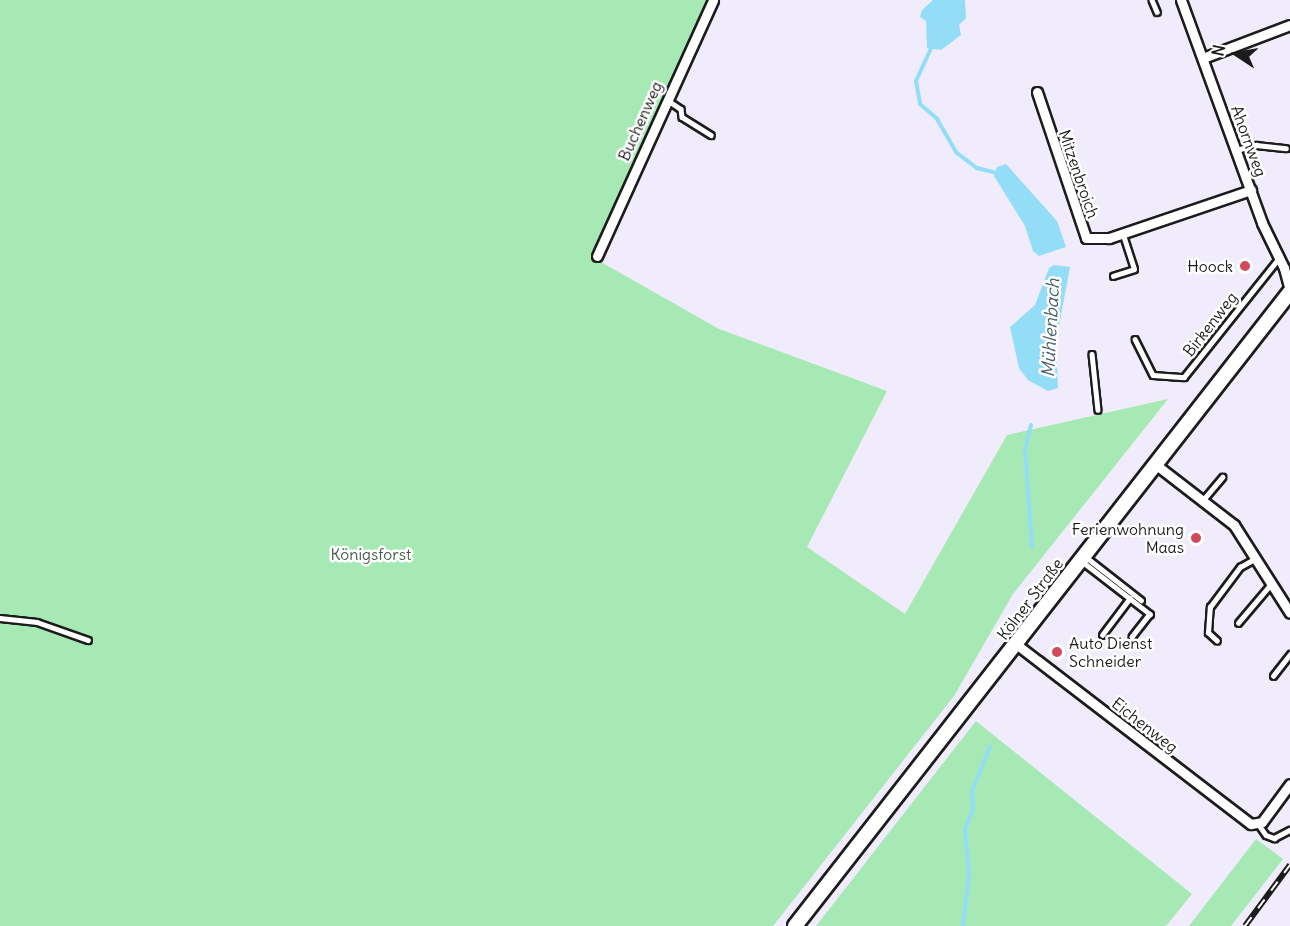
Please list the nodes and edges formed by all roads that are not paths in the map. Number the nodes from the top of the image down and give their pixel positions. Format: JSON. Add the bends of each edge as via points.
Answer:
{"nodes":[{"id":1,"x":713,"y":0,"type":"edge"},
{"id":2,"x":1152,"y":0,"type":"edge"},
{"id":3,"x":1181,"y":0,"type":"edge"},
{"id":4,"x":1156,"y":12,"type":"dead end"},
{"id":5,"x":1290,"y":24,"type":"edge"},
{"id":6,"x":1203,"y":58,"type":"junction"},
{"id":7,"x":1037,"y":92,"type":"dead end"},
{"id":8,"x":666,"y":99,"type":"junction"},
{"id":9,"x":711,"y":135,"type":"dead end"},
{"id":10,"x":1286,"y":148,"type":"dead end"},
{"id":11,"x":1236,"y":150,"type":"junction"},
{"id":12,"x":1251,"y":190,"type":"junction"},
{"id":13,"x":1122,"y":233,"type":"junction"},
{"id":14,"x":597,"y":256,"type":"dead end"},
{"id":15,"x":1279,"y":258,"type":"junction"},
{"id":16,"x":1113,"y":276,"type":"dead end"},
{"id":17,"x":1290,"y":291,"type":"edge"},
{"id":18,"x":1135,"y":339,"type":"dead end"},
{"id":19,"x":1092,"y":354,"type":"dead end"},
{"id":20,"x":1098,"y":410,"type":"dead end"},
{"id":21,"x":1155,"y":464,"type":"junction"},
{"id":22,"x":1222,"y":477,"type":"dead end"},
{"id":23,"x":1202,"y":501,"type":"junction"},
{"id":24,"x":1082,"y":558,"type":"junction"},
{"id":25,"x":1257,"y":558,"type":"junction"},
{"id":26,"x":1272,"y":583,"type":"junction"},
{"id":27,"x":1130,"y":598,"type":"junction"},
{"id":28,"x":1141,"y":600,"type":"dead end"},
{"id":29,"x":1290,"y":613,"type":"edge"},
{"id":30,"x":0,"y":618,"type":"edge"},
{"id":31,"x":1238,"y":623,"type":"dead end"},
{"id":32,"x":1102,"y":635,"type":"dead end"},
{"id":33,"x":1132,"y":637,"type":"dead end"},
{"id":34,"x":88,"y":640,"type":"dead end"},
{"id":35,"x":1217,"y":640,"type":"dead end"},
{"id":36,"x":1016,"y":644,"type":"junction"},
{"id":37,"x":1290,"y":654,"type":"edge"},
{"id":38,"x":1274,"y":676,"type":"dead end"},
{"id":39,"x":1290,"y":784,"type":"edge"},
{"id":40,"x":1258,"y":825,"type":"junction"},
{"id":41,"x":1290,"y":830,"type":"edge"},
{"id":42,"x":795,"y":926,"type":"edge"}],
"edges":[{"from":1,"to":8,"type":"street","name":"Buchenweg"},
{"from":2,"to":4,"type":"lane"},
{"from":3,"to":6,"type":"street","name":"Ahornweg"},
{"from":5,"to":6,"type":"street"},
{"from":6,"to":11,"type":"street","name":"Ahornweg"},
{"from":7,"to":13,"type":"street","name":"Mitzenbroich","via":[[1086,238]]},
{"from":8,"to":9,"type":"lane","via":[[681,109],[682,117]]},
{"from":8,"to":14,"type":"street","name":"Buchenweg"},
{"from":10,"to":11,"type":"lane","via":[[1256,144]]},
{"from":11,"to":12,"type":"street","name":"Ahornweg"},
{"from":12,"to":13,"type":"street","name":"Mitzenbroich"},
{"from":12,"to":15,"type":"street","name":"Ahornweg"},
{"from":13,"to":16,"type":"lane","via":[[1134,269]]},
{"from":15,"to":17,"type":"street","name":"Ahornweg"},
{"from":15,"to":18,"type":"lane","name":"Birkenweg","via":[[1184,377],[1153,375]]},
{"from":17,"to":21,"type":"main road","name":"Kölner Straße"},
{"from":19,"to":20,"type":"lane"},
{"from":21,"to":23,"type":"street"},
{"from":21,"to":24,"type":"main road","name":"Kölner Straße"},
{"from":22,"to":23,"type":"lane"},
{"from":23,"to":25,"type":"street","via":[[1234,525]]},
{"from":24,"to":27,"type":"lane"},
{"from":24,"to":28,"type":"lane"},
{"from":24,"to":36,"type":"main road","name":"Kölner Straße"},
{"from":25,"to":26,"type":"street"},
{"from":25,"to":35,"type":"lane","via":[[1240,567],[1210,606],[1208,633]]},
{"from":26,"to":29,"type":"street"},
{"from":26,"to":31,"type":"lane"},
{"from":27,"to":32,"type":"lane"},
{"from":27,"to":33,"type":"lane","via":[[1150,614]]},
{"from":30,"to":34,"type":"lane","via":[[37,622]]},
{"from":36,"to":40,"type":"street","name":"Eichenweg","via":[[1244,820]]},
{"from":36,"to":42,"type":"main road","name":"Kölner Straße"},
{"from":37,"to":38,"type":"lane"},
{"from":39,"to":40,"type":"street"},
{"from":40,"to":41,"type":"lane","via":[[1274,838]]}]}
